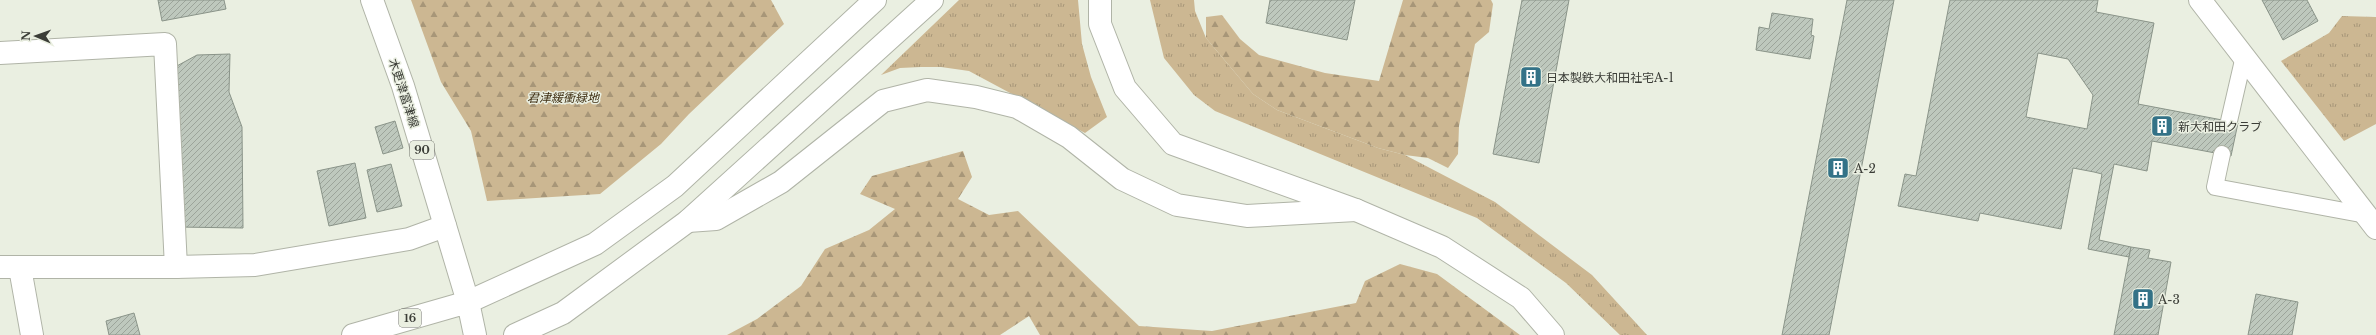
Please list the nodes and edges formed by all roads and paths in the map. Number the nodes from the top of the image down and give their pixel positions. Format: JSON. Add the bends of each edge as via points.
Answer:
{"nodes":[{"id":1,"x":372,"y":0,"type":"edge"},
{"id":2,"x":876,"y":0,"type":"edge"},
{"id":3,"x":932,"y":0,"type":"edge"},
{"id":4,"x":1100,"y":0,"type":"edge"},
{"id":5,"x":2200,"y":0,"type":"edge"},
{"id":6,"x":0,"y":53,"type":"edge"},
{"id":7,"x":2244,"y":56,"type":"junction"},
{"id":8,"x":2230,"y":121,"type":"dead end"},
{"id":9,"x":2222,"y":154,"type":"dead end"},
{"id":10,"x":1356,"y":210,"type":"junction"},
{"id":11,"x":688,"y":221,"type":"junction"},
{"id":12,"x":2371,"y":221,"type":"edge"},
{"id":13,"x":445,"y":226,"type":"junction"},
{"id":14,"x":10,"y":267,"type":"edge"},
{"id":15,"x":176,"y":267,"type":"junction"},
{"id":16,"x":468,"y":302,"type":"junction"},
{"id":17,"x":32,"y":335,"type":"edge"},
{"id":18,"x":353,"y":335,"type":"edge"},
{"id":19,"x":475,"y":335,"type":"edge"},
{"id":20,"x":515,"y":335,"type":"edge"},
{"id":21,"x":1553,"y":335,"type":"edge"}],
"edges":[{"from":1,"to":13,"type":"main road","name":"木更津富津線","number":"90","via":[[402,86]]},
{"from":2,"to":16,"type":"main road","via":[[675,186],[595,244]]},
{"from":3,"to":11,"type":"main road"},
{"from":4,"to":10,"type":"main road","via":[[1100,24],[1125,88],[1173,144]]},
{"from":5,"to":7,"type":"main road"},
{"from":6,"to":15,"type":"main road","via":[[165,44]]},
{"from":7,"to":8,"type":"lane"},
{"from":7,"to":12,"type":"main road"},
{"from":9,"to":12,"type":"lane","via":[[2215,187]]},
{"from":10,"to":11,"type":"main road","via":[[1247,216],[1177,205],[1122,179],[1069,137],[1017,107],[976,97],[927,90],[883,101],[781,182],[716,219]]},
{"from":10,"to":21,"type":"main road","via":[[1442,247],[1521,298]]},
{"from":11,"to":20,"type":"main road","via":[[563,313]]},
{"from":13,"to":15,"type":"main road","via":[[409,239],[255,265]]},
{"from":13,"to":16,"type":"main road","name":"木更津富津線","number":"90"},
{"from":14,"to":15,"type":"main road"},
{"from":14,"to":17,"type":"main road"},
{"from":16,"to":18,"type":"main road","number":"16"},
{"from":16,"to":19,"type":"main road","name":"木更津富津線"}]}
